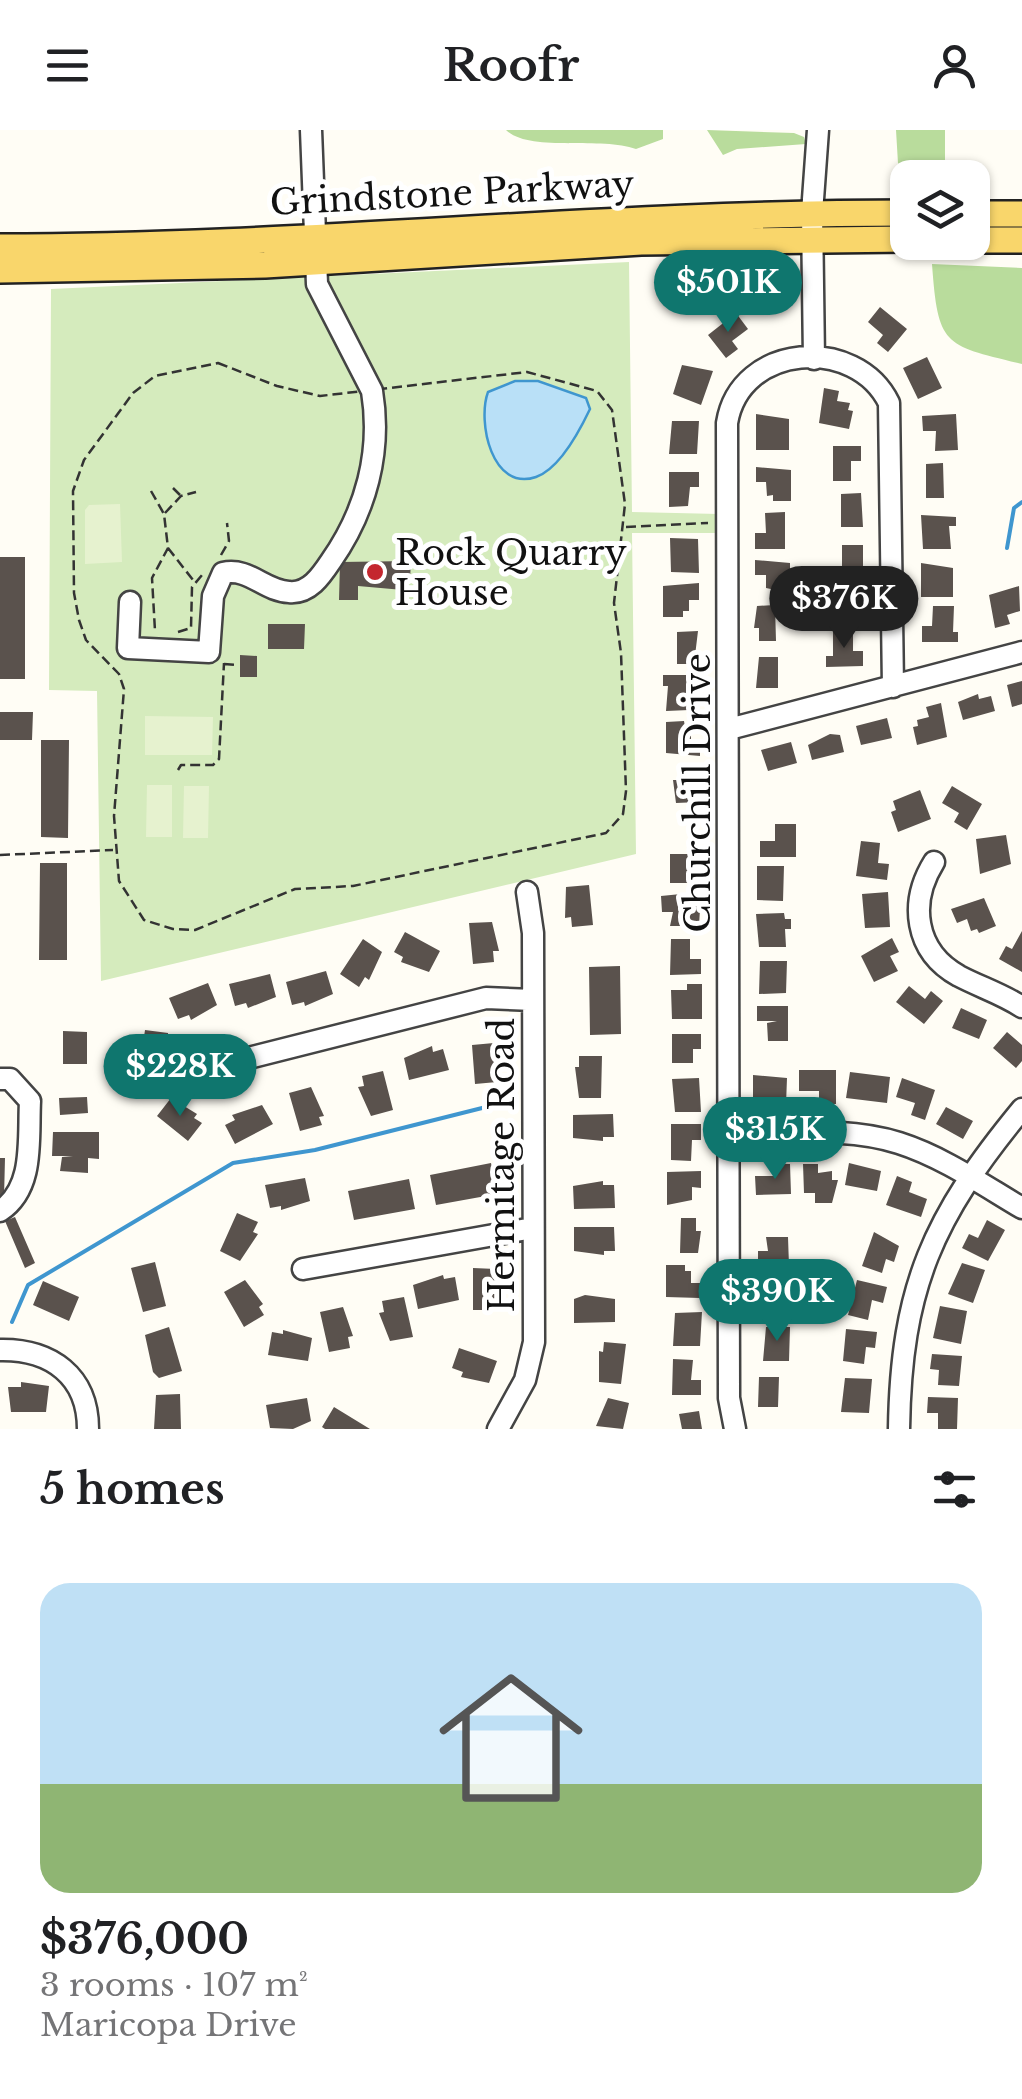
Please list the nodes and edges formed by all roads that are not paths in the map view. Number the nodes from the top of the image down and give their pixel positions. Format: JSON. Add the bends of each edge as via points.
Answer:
{"nodes":[{"id":1,"x":311,"y":130,"type":"edge"},
{"id":2,"x":818,"y":130,"type":"edge"},
{"id":3,"x":990,"y":214,"type":"edge"},
{"id":4,"x":1022,"y":214,"type":"edge"},
{"id":5,"x":890,"y":216,"type":"edge"},
{"id":6,"x":812,"y":226,"type":"junction"},
{"id":7,"x":890,"y":237,"type":"edge"},
{"id":8,"x":990,"y":240,"type":"edge"},
{"id":9,"x":1022,"y":240,"type":"edge"},
{"id":10,"x":0,"y":246,"type":"edge"},
{"id":11,"x":316,"y":249,"type":"junction"},
{"id":12,"x":0,"y":270,"type":"edge"},
{"id":13,"x":814,"y":359,"type":"junction"},
{"id":14,"x":130,"y":602,"type":"dead end"},
{"id":15,"x":1022,"y":652,"type":"edge"},
{"id":16,"x":893,"y":687,"type":"junction"},
{"id":17,"x":729,"y":730,"type":"junction"},
{"id":18,"x":934,"y":862,"type":"dead end"},
{"id":19,"x":527,"y":892,"type":"dead end"},
{"id":20,"x":533,"y":1000,"type":"junction"},
{"id":21,"x":1022,"y":1007,"type":"edge"},
{"id":22,"x":217,"y":1066,"type":"dead end"},
{"id":23,"x":0,"y":1079,"type":"edge"},
{"id":24,"x":1022,"y":1108,"type":"edge"},
{"id":25,"x":730,"y":1133,"type":"junction"},
{"id":26,"x":968,"y":1176,"type":"junction"},
{"id":27,"x":1022,"y":1208,"type":"edge"},
{"id":28,"x":0,"y":1211,"type":"edge"},
{"id":29,"x":534,"y":1228,"type":"junction"},
{"id":30,"x":302,"y":1269,"type":"dead end"},
{"id":31,"x":7,"y":1350,"type":"edge"},
{"id":32,"x":88,"y":1429,"type":"edge"},
{"id":33,"x":498,"y":1429,"type":"edge"},
{"id":34,"x":735,"y":1429,"type":"edge"},
{"id":35,"x":899,"y":1429,"type":"edge"}],
"edges":[{"from":1,"to":11,"type":"street"},
{"from":2,"to":6,"type":"street"},
{"from":3,"to":4,"type":"main road"},
{"from":5,"to":6,"type":"main road","name":"Grindstone Parkway"},
{"from":6,"to":7,"type":"main road","name":"Grindstone Parkway"},
{"from":6,"to":11,"type":"main road","name":"Grindstone Parkway","via":[[641,242]]},
{"from":6,"to":13,"type":"street"},
{"from":8,"to":9,"type":"main road"},
{"from":10,"to":11,"type":"main road","name":"Grindstone Parkway"},
{"from":11,"to":12,"type":"main road","name":"Grindstone Parkway"},
{"from":11,"to":14,"type":"street","via":[[317,284],[372,391],[364,505],[318,580],[289,592],[248,574],[223,573],[213,596],[209,652],[128,648]]},
{"from":13,"to":16,"type":"street","via":[[837,360],[867,374],[891,412]]},
{"from":13,"to":17,"type":"street","name":"Churchill Drive","via":[[764,366],[738,390],[727,422]]},
{"from":15,"to":16,"type":"street"},
{"from":16,"to":17,"type":"street"},
{"from":17,"to":25,"type":"street","name":"Churchill Drive"},
{"from":18,"to":21,"type":"street","via":[[919,887],[929,947],[958,976]]},
{"from":19,"to":20,"type":"street","name":"Hermitage Road"},
{"from":20,"to":22,"type":"street","via":[[470,1002]]},
{"from":20,"to":29,"type":"street","name":"Hermitage Road"},
{"from":23,"to":28,"type":"street","via":[[10,1080],[30,1101],[26,1169],[17,1200]]},
{"from":24,"to":26,"type":"street"},
{"from":25,"to":26,"type":"street","via":[[860,1134],[898,1142]]},
{"from":25,"to":34,"type":"street","name":"Churchill Drive","via":[[729,1398]]},
{"from":26,"to":27,"type":"street"},
{"from":26,"to":35,"type":"street","via":[[918,1277],[902,1360]]},
{"from":29,"to":30,"type":"street"},
{"from":29,"to":33,"type":"street","name":"Hermitage Road","via":[[534,1342],[525,1380]]},
{"from":31,"to":32,"type":"street","via":[[40,1354],[75,1378]]}]}
